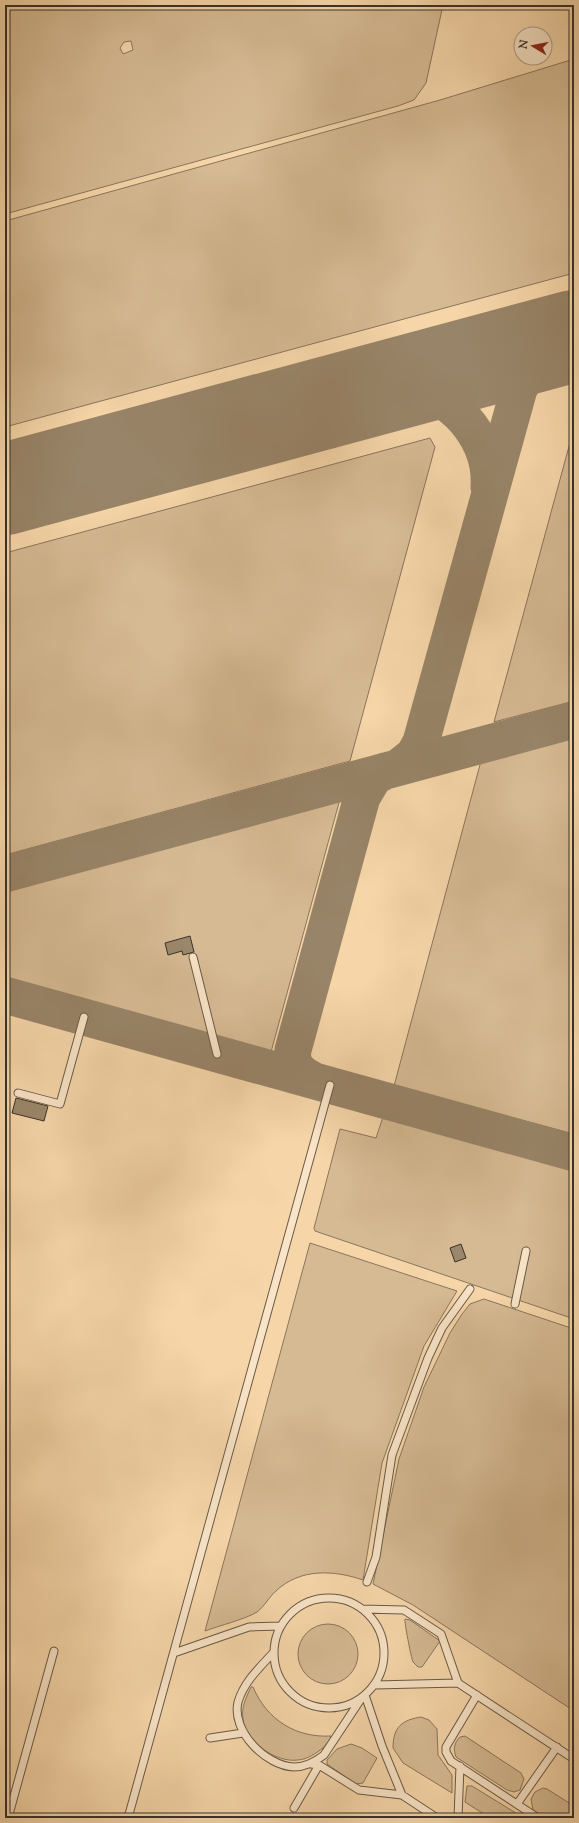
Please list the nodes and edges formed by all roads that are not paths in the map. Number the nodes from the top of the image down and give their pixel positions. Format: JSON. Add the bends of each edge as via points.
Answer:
{"nodes":[{"id":1,"x":193,"y":957,"type":"dead end"},
{"id":2,"x":84,"y":1017,"type":"dead end"},
{"id":3,"x":217,"y":1054,"type":"dead end"},
{"id":4,"x":330,"y":1085,"type":"dead end"},
{"id":5,"x":18,"y":1093,"type":"dead end"},
{"id":6,"x":526,"y":1251,"type":"dead end"},
{"id":7,"x":470,"y":1290,"type":"dead end"},
{"id":8,"x":515,"y":1304,"type":"dead end"},
{"id":9,"x":367,"y":1582,"type":"dead end"},
{"id":10,"x":362,"y":1609,"type":"junction"},
{"id":11,"x":280,"y":1626,"type":"junction"},
{"id":12,"x":54,"y":1651,"type":"dead end"},
{"id":13,"x":174,"y":1652,"type":"junction"},
{"id":14,"x":273,"y":1653,"type":"junction"},
{"id":15,"x":458,"y":1683,"type":"junction"},
{"id":16,"x":375,"y":1685,"type":"junction"},
{"id":17,"x":477,"y":1695,"type":"junction"},
{"id":18,"x":364,"y":1696,"type":"junction"},
{"id":19,"x":243,"y":1733,"type":"junction"},
{"id":20,"x":210,"y":1738,"type":"dead end"},
{"id":21,"x":557,"y":1748,"type":"junction"},
{"id":22,"x":574,"y":1758,"type":"edge"},
{"id":23,"x":310,"y":1764,"type":"junction"},
{"id":24,"x":319,"y":1765,"type":"junction"},
{"id":25,"x":460,"y":1766,"type":"junction"},
{"id":26,"x":402,"y":1796,"type":"junction"},
{"id":27,"x":517,"y":1804,"type":"junction"},
{"id":28,"x":294,"y":1808,"type":"dead end"},
{"id":29,"x":8,"y":1818,"type":"edge"},
{"id":30,"x":128,"y":1818,"type":"edge"},
{"id":31,"x":436,"y":1818,"type":"edge"},
{"id":32,"x":458,"y":1818,"type":"edge"},
{"id":33,"x":538,"y":1818,"type":"edge"}],
"edges":[{"from":1,"to":3,"type":"lane"},
{"from":2,"to":5,"type":"lane","via":[[60,1104]]},
{"from":4,"to":13,"type":"lane"},
{"from":6,"to":8,"type":"lane"},
{"from":7,"to":9,"type":"lane","via":[[442,1328],[414,1393],[392,1455],[376,1556]]},
{"from":10,"to":11,"type":"lane","via":[[348,1601],[333,1598],[317,1599],[302,1604]]},
{"from":10,"to":15,"type":"lane","via":[[404,1610],[441,1634]]},
{"from":10,"to":16,"type":"lane","via":[[376,1624],[384,1644],[383,1665]]},
{"from":11,"to":13,"type":"lane","via":[[249,1626]]},
{"from":11,"to":14,"type":"lane"},
{"from":12,"to":29,"type":"lane"},
{"from":13,"to":30,"type":"lane"},
{"from":14,"to":18,"type":"lane","via":[[280,1680],[299,1700],[314,1707],[331,1709],[347,1706]]},
{"from":14,"to":19,"type":"lane","via":[[246,1684],[240,1696],[238,1711]]},
{"from":15,"to":16,"type":"lane"},
{"from":15,"to":17,"type":"lane"},
{"from":16,"to":18,"type":"lane"},
{"from":17,"to":21,"type":"lane"},
{"from":17,"to":25,"type":"lane","via":[[446,1747],[451,1761]]},
{"from":18,"to":23,"type":"lane","via":[[324,1755]]},
{"from":18,"to":26,"type":"lane"},
{"from":19,"to":20,"type":"lane"},
{"from":19,"to":23,"type":"lane","via":[[254,1747],[278,1762],[292,1767]]},
{"from":21,"to":22,"type":"lane"},
{"from":21,"to":27,"type":"lane"},
{"from":23,"to":24,"type":"lane"},
{"from":24,"to":26,"type":"lane","via":[[359,1790]]},
{"from":24,"to":28,"type":"lane"},
{"from":25,"to":27,"type":"lane"},
{"from":25,"to":32,"type":"lane"},
{"from":26,"to":31,"type":"lane"},
{"from":27,"to":33,"type":"lane"}]}
